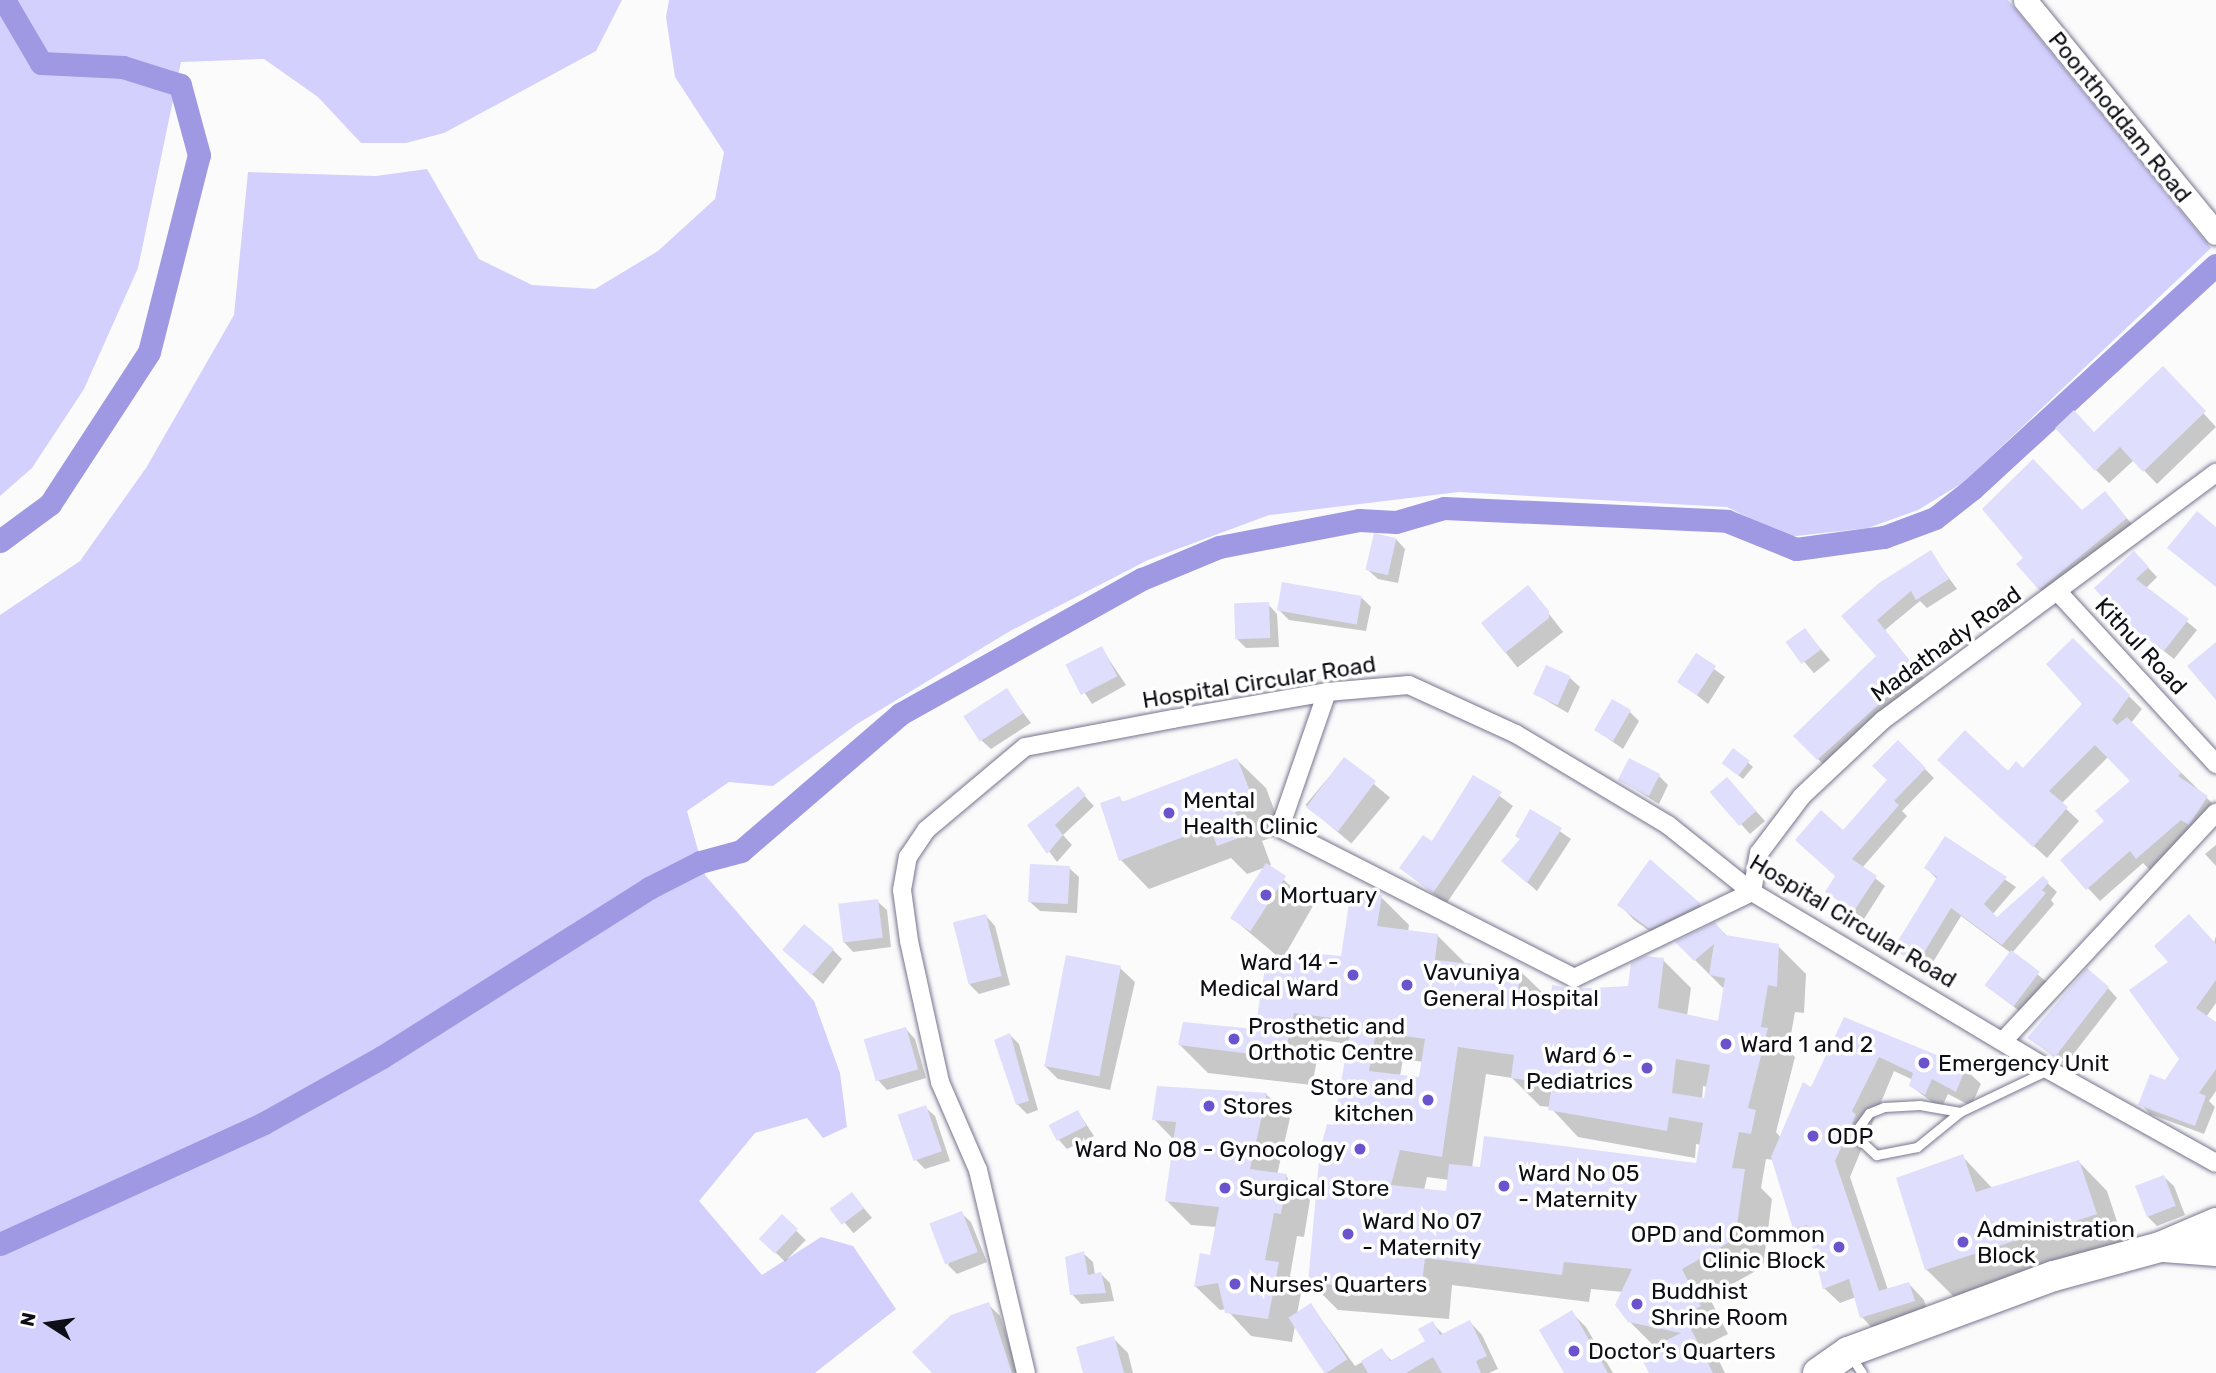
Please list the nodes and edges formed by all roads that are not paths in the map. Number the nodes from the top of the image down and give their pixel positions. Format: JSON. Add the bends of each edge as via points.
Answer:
{"nodes":[{"id":1,"x":2025,"y":0,"type":"edge"},
{"id":2,"x":2216,"y":233,"type":"edge"},
{"id":3,"x":2216,"y":473,"type":"edge"},
{"id":4,"x":2058,"y":592,"type":"junction"},
{"id":5,"x":1327,"y":692,"type":"junction"},
{"id":6,"x":2216,"y":764,"type":"edge"},
{"id":7,"x":2216,"y":813,"type":"edge"},
{"id":8,"x":1752,"y":892,"type":"junction"},
{"id":9,"x":2004,"y":1041,"type":"junction"},
{"id":10,"x":2049,"y":1070,"type":"junction"},
{"id":11,"x":1960,"y":1112,"type":"junction"},
{"id":12,"x":2195,"y":1152,"type":"junction"},
{"id":13,"x":2216,"y":1163,"type":"edge"},
{"id":14,"x":2216,"y":1177,"type":"edge"},
{"id":15,"x":2216,"y":1223,"type":"edge"},
{"id":16,"x":2160,"y":1247,"type":"junction"},
{"id":17,"x":2216,"y":1251,"type":"edge"},
{"id":18,"x":1855,"y":1363,"type":"edge"},
{"id":19,"x":1026,"y":1373,"type":"edge"},
{"id":20,"x":1818,"y":1373,"type":"edge"}],
"edges":[{"from":1,"to":2,"type":"street","name":"Poonthoddam Road"},
{"from":3,"to":4,"type":"street","name":"Madathady Road"},
{"from":4,"to":6,"type":"street","name":"Kithul Road"},
{"from":4,"to":8,"type":"street","name":"Madathady Road","via":[[1883,720],[1802,796],[1759,853]]},
{"from":5,"to":8,"type":"street","name":"Hospital Circular Road","via":[[1409,685],[1516,734],[1668,825]]},
{"from":5,"to":8,"type":"street","via":[[1280,828],[1574,978]]},
{"from":5,"to":19,"type":"street","name":"Hospital Circular Road","via":[[1025,747],[926,830],[908,857],[902,890],[909,941],[940,1082],[978,1170]]},
{"from":7,"to":9,"type":"street"},
{"from":8,"to":9,"type":"street","name":"Hospital Circular Road"},
{"from":9,"to":10,"type":"street","name":"Hospital Circular Road"},
{"from":10,"to":11,"type":"lane"},
{"from":10,"to":12,"type":"street","name":"Hospital Circular Road"},
{"from":11,"to":11,"type":"lane","via":[[1917,1147],[1894,1155],[1876,1155],[1860,1141],[1859,1127],[1869,1113],[1884,1107],[1920,1105]]},
{"from":12,"to":13,"type":"street","name":"Hospital Circular Road"},
{"from":12,"to":14,"type":"street","name":"Hospital Circular Road"},
{"from":15,"to":16,"type":"highway"},
{"from":16,"to":17,"type":"highway"},
{"from":16,"to":18,"type":"highway","via":[[2054,1276]]},
{"from":18,"to":20,"type":"highway"}]}
